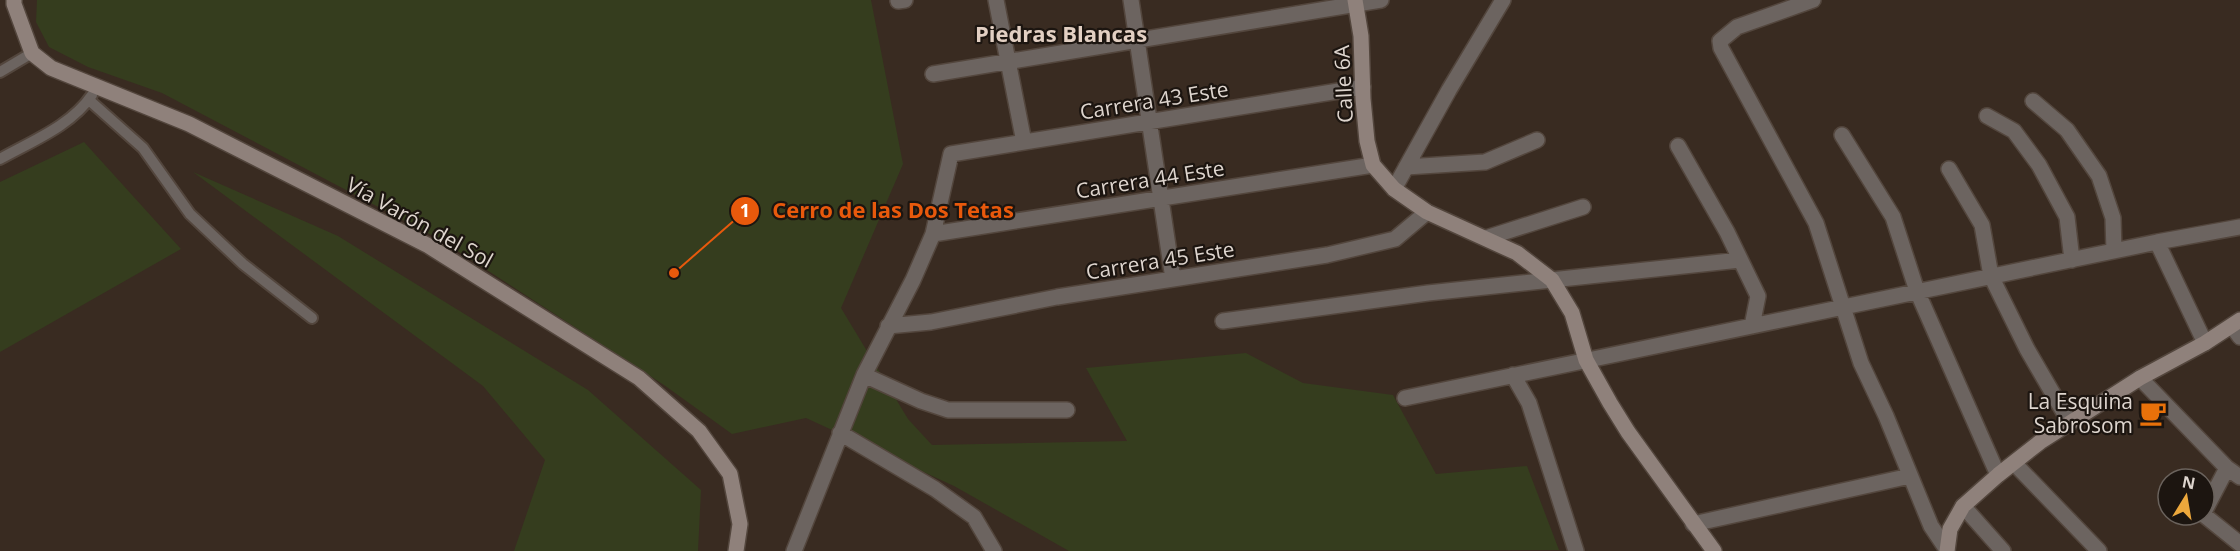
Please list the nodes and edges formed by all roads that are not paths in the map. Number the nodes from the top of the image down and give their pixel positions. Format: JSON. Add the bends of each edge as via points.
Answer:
{"nodes":[{"id":1,"x":14,"y":0,"type":"edge"},
{"id":2,"x":996,"y":0,"type":"edge"},
{"id":3,"x":1131,"y":0,"type":"edge"},
{"id":4,"x":1381,"y":0,"type":"edge"},
{"id":5,"x":1503,"y":0,"type":"edge"},
{"id":6,"x":1813,"y":0,"type":"edge"},
{"id":7,"x":1355,"y":2,"type":"edge"},
{"id":8,"x":1780,"y":6,"type":"edge"},
{"id":9,"x":1137,"y":40,"type":"junction"},
{"id":10,"x":32,"y":53,"type":"junction"},
{"id":11,"x":1008,"y":62,"type":"junction"},
{"id":12,"x":0,"y":72,"type":"edge"},
{"id":13,"x":933,"y":74,"type":"dead end"},
{"id":14,"x":1364,"y":87,"type":"junction"},
{"id":15,"x":93,"y":94,"type":"junction"},
{"id":16,"x":2033,"y":101,"type":"dead end"},
{"id":17,"x":1987,"y":116,"type":"dead end"},
{"id":18,"x":1149,"y":122,"type":"junction"},
{"id":19,"x":1842,"y":135,"type":"dead end"},
{"id":20,"x":1537,"y":140,"type":"dead end"},
{"id":21,"x":1024,"y":142,"type":"junction"},
{"id":22,"x":1678,"y":146,"type":"dead end"},
{"id":23,"x":0,"y":159,"type":"edge"},
{"id":24,"x":1373,"y":165,"type":"junction"},
{"id":25,"x":1406,"y":167,"type":"junction"},
{"id":26,"x":1949,"y":169,"type":"dead end"},
{"id":27,"x":1394,"y":189,"type":"junction"},
{"id":28,"x":1161,"y":199,"type":"junction"},
{"id":29,"x":1583,"y":207,"type":"dead end"},
{"id":30,"x":1427,"y":212,"type":"junction"},
{"id":31,"x":2240,"y":227,"type":"edge"},
{"id":32,"x":933,"y":234,"type":"junction"},
{"id":33,"x":1486,"y":238,"type":"junction"},
{"id":34,"x":2157,"y":242,"type":"junction"},
{"id":35,"x":2114,"y":251,"type":"junction"},
{"id":36,"x":1740,"y":260,"type":"junction"},
{"id":37,"x":2072,"y":260,"type":"junction"},
{"id":38,"x":1991,"y":276,"type":"junction"},
{"id":39,"x":1173,"y":279,"type":"junction"},
{"id":40,"x":1552,"y":280,"type":"junction"},
{"id":41,"x":1917,"y":291,"type":"junction"},
{"id":42,"x":1841,"y":307,"type":"junction"},
{"id":43,"x":312,"y":318,"type":"dead end"},
{"id":44,"x":1223,"y":321,"type":"dead end"},
{"id":45,"x":888,"y":326,"type":"junction"},
{"id":46,"x":1752,"y":326,"type":"junction"},
{"id":47,"x":2237,"y":328,"type":"edge"},
{"id":48,"x":2205,"y":343,"type":"junction"},
{"id":49,"x":1586,"y":360,"type":"junction"},
{"id":50,"x":864,"y":375,"type":"junction"},
{"id":51,"x":1513,"y":375,"type":"junction"},
{"id":52,"x":2140,"y":378,"type":"junction"},
{"id":53,"x":1405,"y":398,"type":"dead end"},
{"id":54,"x":1067,"y":410,"type":"dead end"},
{"id":55,"x":2070,"y":423,"type":"junction"},
{"id":56,"x":840,"y":433,"type":"junction"},
{"id":57,"x":2014,"y":463,"type":"junction"},
{"id":58,"x":2227,"y":468,"type":"junction"},
{"id":59,"x":1998,"y":475,"type":"junction"},
{"id":60,"x":1910,"y":476,"type":"junction"},
{"id":61,"x":2240,"y":477,"type":"edge"},
{"id":62,"x":2216,"y":490,"type":"edge"},
{"id":63,"x":1963,"y":506,"type":"junction"},
{"id":64,"x":2216,"y":523,"type":"edge"},
{"id":65,"x":1693,"y":524,"type":"junction"},
{"id":66,"x":2240,"y":544,"type":"edge"},
{"id":67,"x":1947,"y":550,"type":"edge"},
{"id":68,"x":736,"y":551,"type":"edge"},
{"id":69,"x":794,"y":551,"type":"edge"},
{"id":70,"x":994,"y":551,"type":"edge"},
{"id":71,"x":1576,"y":551,"type":"edge"},
{"id":72,"x":1713,"y":551,"type":"edge"},
{"id":73,"x":2003,"y":551,"type":"edge"},
{"id":74,"x":2099,"y":551,"type":"edge"}],
"edges":[{"from":1,"to":10,"type":"street"},
{"from":2,"to":11,"type":"street"},
{"from":3,"to":9,"type":"street"},
{"from":4,"to":7,"type":"street"},
{"from":5,"to":25,"type":"street"},
{"from":6,"to":8,"type":"street"},
{"from":7,"to":9,"type":"street"},
{"from":7,"to":14,"type":"street","name":"Calle 6A"},
{"from":8,"to":42,"type":"street","via":[[1737,27],[1720,41],[1721,48],[1816,223]]},
{"from":9,"to":11,"type":"street"},
{"from":9,"to":18,"type":"street"},
{"from":10,"to":12,"type":"lane"},
{"from":10,"to":15,"type":"street","name":"Vía Varón del Sol"},
{"from":11,"to":13,"type":"street"},
{"from":11,"to":21,"type":"street"},
{"from":14,"to":18,"type":"street","name":"Carrera 43 Este"},
{"from":14,"to":24,"type":"street","name":"Calle 6A","via":[[1367,141]]},
{"from":15,"to":23,"type":"lane","via":[[68,120]]},
{"from":15,"to":43,"type":"lane","via":[[143,148],[190,214],[243,264]]},
{"from":15,"to":68,"type":"street","name":"Vía Varón del Sol","via":[[189,124],[427,245],[639,378],[699,431],[730,474],[740,524]]},
{"from":16,"to":35,"type":"street","via":[[2067,130],[2099,176],[2113,218]]},
{"from":17,"to":37,"type":"street","via":[[2013,131],[2039,165],[2067,217]]},
{"from":18,"to":21,"type":"street","name":"Carrera 43 Este"},
{"from":18,"to":28,"type":"street"},
{"from":19,"to":41,"type":"street","via":[[1893,217]]},
{"from":20,"to":25,"type":"street","via":[[1485,162]]},
{"from":21,"to":32,"type":"street","name":"Carrera 43 Este","via":[[951,154]]},
{"from":22,"to":36,"type":"street"},
{"from":24,"to":27,"type":"street"},
{"from":24,"to":28,"type":"street","name":"Carrera 44 Este"},
{"from":25,"to":27,"type":"street"},
{"from":26,"to":38,"type":"street","via":[[1982,225]]},
{"from":27,"to":30,"type":"street"},
{"from":28,"to":32,"type":"street","name":"Carrera 44 Este"},
{"from":28,"to":39,"type":"street"},
{"from":29,"to":33,"type":"street"},
{"from":30,"to":33,"type":"street"},
{"from":30,"to":39,"type":"street","name":"Carrera 45 Este","via":[[1395,239],[1327,255]]},
{"from":31,"to":34,"type":"street"},
{"from":32,"to":45,"type":"street"},
{"from":33,"to":40,"type":"street","via":[[1517,253]]},
{"from":34,"to":35,"type":"street"},
{"from":34,"to":48,"type":"street"},
{"from":35,"to":37,"type":"street"},
{"from":36,"to":40,"type":"street"},
{"from":36,"to":46,"type":"street","via":[[1758,296]]},
{"from":37,"to":38,"type":"street"},
{"from":38,"to":41,"type":"street"},
{"from":38,"to":55,"type":"street","via":[[2026,349]]},
{"from":39,"to":45,"type":"street","name":"Carrera 45 Este","via":[[931,322]]},
{"from":40,"to":44,"type":"street","via":[[1428,292]]},
{"from":40,"to":49,"type":"street","via":[[1572,313]]},
{"from":41,"to":42,"type":"street"},
{"from":41,"to":59,"type":"street"},
{"from":42,"to":46,"type":"street"},
{"from":42,"to":60,"type":"street"},
{"from":45,"to":50,"type":"street"},
{"from":46,"to":49,"type":"street"},
{"from":47,"to":48,"type":"street"},
{"from":48,"to":52,"type":"street"},
{"from":49,"to":51,"type":"street"},
{"from":49,"to":65,"type":"street","via":[[1628,432]]},
{"from":50,"to":54,"type":"street","via":[[948,410]]},
{"from":50,"to":56,"type":"street"},
{"from":51,"to":53,"type":"street"},
{"from":51,"to":71,"type":"street","via":[[1529,403]]},
{"from":52,"to":55,"type":"street"},
{"from":52,"to":58,"type":"street"},
{"from":55,"to":57,"type":"street"},
{"from":56,"to":69,"type":"street"},
{"from":56,"to":70,"type":"street","via":[[935,489],[974,517]]},
{"from":57,"to":59,"type":"street"},
{"from":57,"to":74,"type":"street"},
{"from":58,"to":61,"type":"street"},
{"from":58,"to":62,"type":"street"},
{"from":59,"to":63,"type":"street"},
{"from":60,"to":65,"type":"street"},
{"from":60,"to":67,"type":"street","via":[[1931,526]]},
{"from":63,"to":67,"type":"street","via":[[1950,529]]},
{"from":63,"to":73,"type":"street"},
{"from":64,"to":66,"type":"street"},
{"from":65,"to":72,"type":"street"}]}
